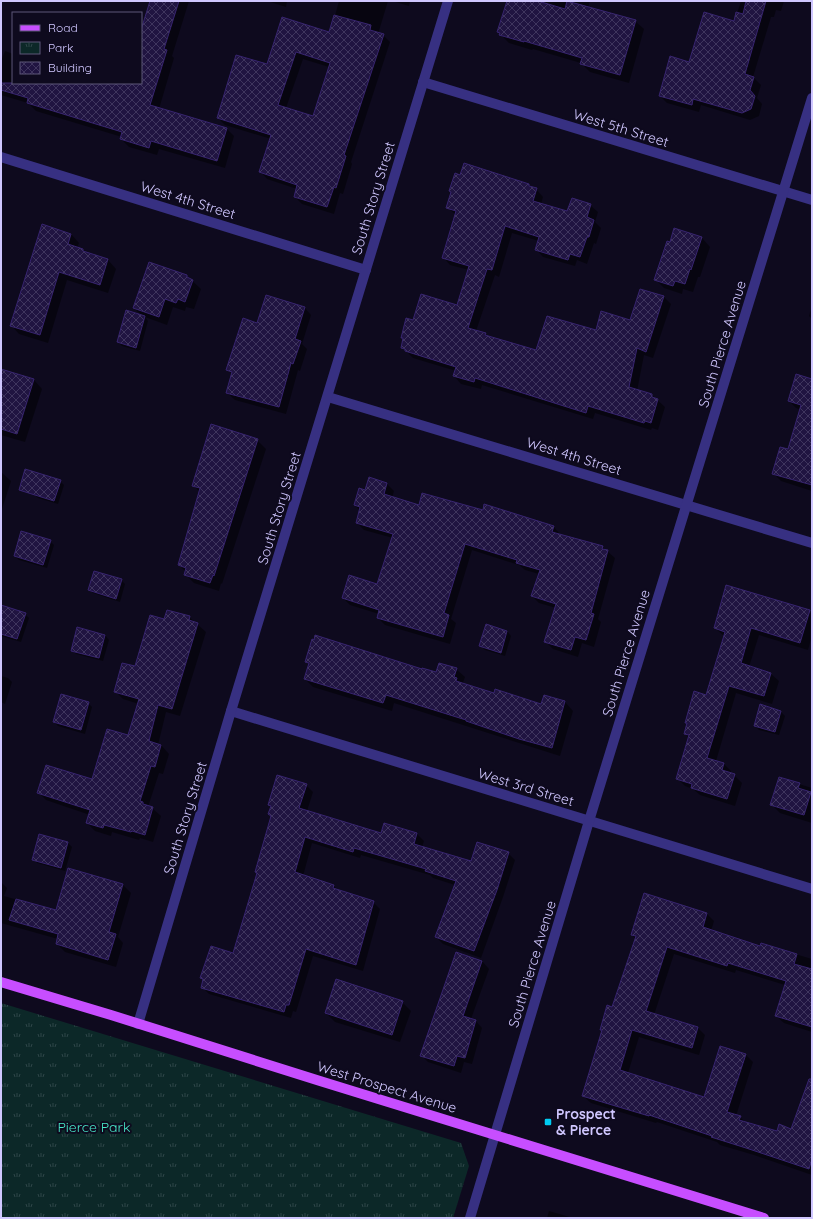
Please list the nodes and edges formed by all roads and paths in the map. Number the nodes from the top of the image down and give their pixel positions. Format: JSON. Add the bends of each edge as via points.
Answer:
{"nodes":[{"id":1,"x":448,"y":1,"type":"edge"},
{"id":2,"x":423,"y":82,"type":"junction"},
{"id":3,"x":812,"y":98,"type":"edge"},
{"id":4,"x":1,"y":159,"type":"edge"},
{"id":5,"x":783,"y":191,"type":"junction"},
{"id":6,"x":812,"y":200,"type":"edge"},
{"id":7,"x":366,"y":270,"type":"junction"},
{"id":8,"x":328,"y":397,"type":"junction"},
{"id":9,"x":686,"y":505,"type":"junction"},
{"id":10,"x":812,"y":543,"type":"edge"},
{"id":11,"x":231,"y":711,"type":"junction"},
{"id":12,"x":589,"y":822,"type":"junction"},
{"id":13,"x":812,"y":889,"type":"edge"},
{"id":14,"x":1,"y":982,"type":"edge"},
{"id":15,"x":138,"y":1024,"type":"junction"},
{"id":16,"x":496,"y":1136,"type":"junction"},
{"id":17,"x":470,"y":1218,"type":"edge"},
{"id":18,"x":764,"y":1218,"type":"edge"}],
"edges":[{"from":1,"to":2,"type":"street","name":"South Story Street"},
{"from":2,"to":5,"type":"street","name":"West 5th Street"},
{"from":2,"to":7,"type":"street","name":"South Story Street"},
{"from":3,"to":5,"type":"street","name":"South Pierce Avenue"},
{"from":4,"to":7,"type":"street","name":"West 4th Street"},
{"from":5,"to":6,"type":"street","name":"West 5th Street"},
{"from":5,"to":9,"type":"street","name":"South Pierce Avenue"},
{"from":7,"to":8,"type":"street","name":"South Story Street"},
{"from":8,"to":9,"type":"street","name":"West 4th Street"},
{"from":8,"to":11,"type":"street","name":"South Story Street"},
{"from":9,"to":10,"type":"street","name":"West 4th Street"},
{"from":9,"to":12,"type":"street","name":"South Pierce Avenue"},
{"from":11,"to":12,"type":"street","name":"West 3rd Street"},
{"from":11,"to":15,"type":"street","name":"South Story Street"},
{"from":12,"to":13,"type":"street","name":"West 3rd Street"},
{"from":12,"to":16,"type":"street","name":"South Pierce Avenue"},
{"from":14,"to":15,"type":"main road","name":"West Prospect Avenue"},
{"from":15,"to":16,"type":"main road","name":"West Prospect Avenue"},
{"from":16,"to":17,"type":"street","name":"South Pierce Avenue"},
{"from":16,"to":18,"type":"main road","name":"West Prospect Avenue"}]}
